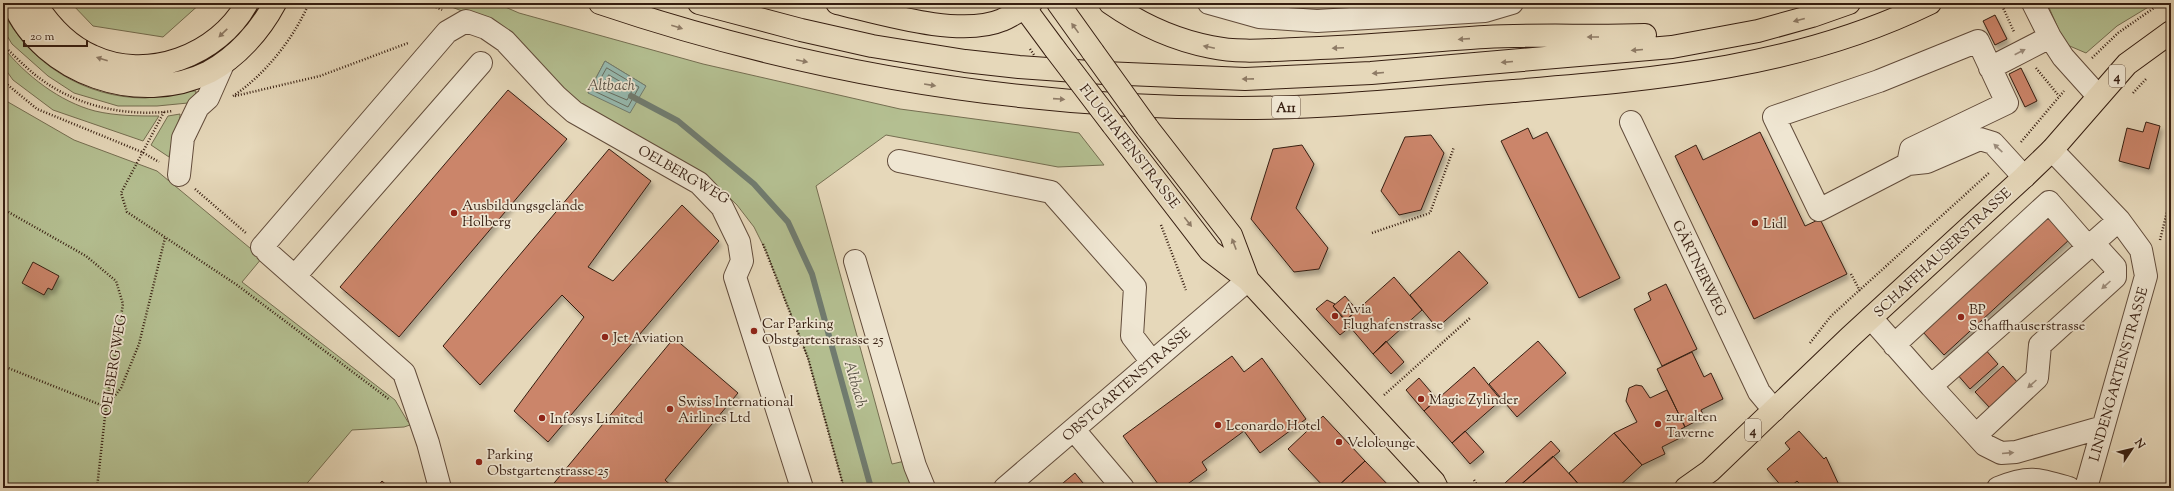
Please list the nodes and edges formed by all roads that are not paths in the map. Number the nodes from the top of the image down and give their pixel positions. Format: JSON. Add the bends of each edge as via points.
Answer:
{"nodes":[{"id":1,"x":12,"y":3,"type":"edge"},
{"id":2,"x":35,"y":3,"type":"edge"},
{"id":3,"x":247,"y":3,"type":"edge"},
{"id":4,"x":275,"y":3,"type":"edge"},
{"id":5,"x":600,"y":3,"type":"edge"},
{"id":6,"x":699,"y":3,"type":"edge"},
{"id":7,"x":837,"y":3,"type":"edge"},
{"id":8,"x":1058,"y":3,"type":"edge"},
{"id":9,"x":1110,"y":3,"type":"edge"},
{"id":10,"x":1209,"y":3,"type":"edge"},
{"id":11,"x":1512,"y":3,"type":"edge"},
{"id":12,"x":1849,"y":3,"type":"edge"},
{"id":13,"x":1930,"y":3,"type":"edge"},
{"id":14,"x":2033,"y":3,"type":"edge"},
{"id":15,"x":1025,"y":5,"type":"edge"},
{"id":16,"x":894,"y":10,"type":"edge"},
{"id":17,"x":1758,"y":31,"type":"junction"},
{"id":18,"x":2171,"y":32,"type":"edge"},
{"id":19,"x":2050,"y":37,"type":"junction"},
{"id":20,"x":481,"y":63,"type":"dead end"},
{"id":21,"x":223,"y":64,"type":"junction"},
{"id":22,"x":1990,"y":68,"type":"junction"},
{"id":23,"x":2098,"y":96,"type":"junction"},
{"id":24,"x":1631,"y":122,"type":"dead end"},
{"id":25,"x":2052,"y":150,"type":"junction"},
{"id":26,"x":899,"y":161,"type":"dead end"},
{"id":27,"x":1908,"y":164,"type":"junction"},
{"id":28,"x":179,"y":176,"type":"road end"},
{"id":29,"x":2024,"y":177,"type":"junction"},
{"id":30,"x":2119,"y":220,"type":"junction"},
{"id":31,"x":2092,"y":246,"type":"junction"},
{"id":32,"x":855,"y":261,"type":"dead end"},
{"id":33,"x":295,"y":276,"type":"junction"},
{"id":34,"x":1248,"y":280,"type":"junction"},
{"id":35,"x":1870,"y":318,"type":"junction"},
{"id":36,"x":1894,"y":345,"type":"junction"},
{"id":37,"x":1152,"y":362,"type":"junction"},
{"id":38,"x":1931,"y":386,"type":"junction"},
{"id":39,"x":1774,"y":410,"type":"junction"},
{"id":40,"x":2103,"y":427,"type":"junction"},
{"id":41,"x":1074,"y":430,"type":"junction"},
{"id":42,"x":1976,"y":435,"type":"junction"},
{"id":43,"x":1705,"y":479,"type":"edge"},
{"id":44,"x":1438,"y":486,"type":"edge"},
{"id":45,"x":440,"y":488,"type":"edge"},
{"id":46,"x":802,"y":488,"type":"edge"},
{"id":47,"x":924,"y":488,"type":"edge"},
{"id":48,"x":1004,"y":488,"type":"edge"},
{"id":49,"x":1123,"y":488,"type":"edge"},
{"id":50,"x":1686,"y":488,"type":"edge"},
{"id":51,"x":1998,"y":488,"type":"edge"},
{"id":52,"x":2069,"y":488,"type":"edge"},
{"id":53,"x":2086,"y":488,"type":"edge"}],
"edges":[{"from":1,"to":21,"type":"main road","via":[[33,36],[45,48],[72,67],[104,80],[135,85],[165,84],[196,77]]},
{"from":3,"to":2,"type":"main road","one_way":true,"via":[[229,27],[207,46],[169,63],[142,66],[103,60],[81,50],[55,30]]},
{"from":4,"to":21,"type":"main road","via":[[252,38]]},
{"from":5,"to":13,"type":"main road","number":"A11","one_way":true,"via":[[774,54],[909,82],[1022,97],[1172,107],[1244,108],[1366,102],[1705,72],[1809,49],[1860,32]]},
{"from":17,"to":6,"type":"main road","number":"A11","one_way":true,"via":[[1672,47],[1508,62],[1307,77],[1192,78],[1019,68],[965,61],[872,46]]},
{"from":7,"to":16,"type":"main road"},
{"from":34,"to":8,"type":"main road","name":"FLUGHAFENSTRASSE","one_way":true,"bridge":true,"via":[[1231,235],[1147,127]]},
{"from":17,"to":9,"type":"main road","one_way":true,"via":[[1600,37],[1532,35],[1322,49],[1233,50],[1212,48],[1173,36],[1148,26]]},
{"from":10,"to":11,"type":"street","via":[[1260,17],[1317,21],[1485,11]]},
{"from":12,"to":17,"type":"main road","number":"A11","one_way":true},
{"from":14,"to":19,"type":"street"},
{"from":15,"to":16,"type":"main road","via":[[1002,20],[986,25],[962,26],[941,24]]},
{"from":15,"to":34,"type":"main road","name":"FLUGHAFENSTRASSE","one_way":true,"bridge":true,"via":[[1210,251]]},
{"from":18,"to":23,"type":"main road","name":"SCHAFFHAUSERSTRASSE","number":"4","via":[[2128,64]]},
{"from":22,"to":19,"type":"street","one_way":true},
{"from":19,"to":23,"type":"street"},
{"from":20,"to":33,"type":"street"},
{"from":21,"to":28,"type":"street","via":[[208,98],[198,107],[183,138]]},
{"from":22,"to":27,"type":"street","via":[[2007,103],[1911,149]]},
{"from":22,"to":27,"type":"street","via":[[1978,42],[1879,81],[1774,117],[1819,210]]},
{"from":23,"to":25,"type":"main road","name":"SCHAFFHAUSERSTRASSE","number":"4"},
{"from":24,"to":39,"type":"street","name":"GÄRTNERWEG","via":[[1759,392]]},
{"from":25,"to":29,"type":"main road","name":"SCHAFFHAUSERSTRASSE","number":"4"},
{"from":25,"to":30,"type":"street","name":"LINDENGARTENSTRASSE"},
{"from":26,"to":37,"type":"street","via":[[1051,192],[1135,287],[1132,336]]},
{"from":29,"to":27,"type":"street","one_way":true,"via":[[1993,143],[1980,140],[1927,162]]},
{"from":29,"to":35,"type":"main road","name":"SCHAFFHAUSERSTRASSE","number":"4"},
{"from":30,"to":31,"type":"street"},
{"from":30,"to":40,"type":"street","name":"LINDENGARTENSTRASSE","via":[[2140,250],[2146,276]]},
{"from":31,"to":36,"type":"street","via":[[2050,202]]},
{"from":31,"to":38,"type":"street"},
{"from":31,"to":42,"type":"street","one_way":true,"via":[[2115,268],[2115,277],[2040,345],[2037,378]]},
{"from":32,"to":47,"type":"street","via":[[915,466]]},
{"from":33,"to":45,"type":"street","via":[[404,373]]},
{"from":33,"to":46,"type":"street","name":"OELBERGWEG","via":[[264,249],[447,32],[466,21],[486,28],[505,41],[574,112],[699,183],[722,208],[739,242],[742,261],[735,277]]},
{"from":34,"to":37,"type":"street","name":"OBSTGARTENSTRASSE"},
{"from":34,"to":44,"type":"main road","name":"FLUGHAFENSTRASSE"},
{"from":35,"to":36,"type":"street"},
{"from":35,"to":39,"type":"main road","name":"SCHAFFHAUSERSTRASSE","number":"4"},
{"from":36,"to":38,"type":"street"},
{"from":37,"to":41,"type":"street","name":"OBSTGARTENSTRASSE"},
{"from":38,"to":42,"type":"street"},
{"from":39,"to":43,"type":"main road","name":"SCHAFFHAUSERSTRASSE","number":"4"},
{"from":42,"to":40,"type":"street","one_way":true,"via":[[1986,445],[2001,453],[2016,452]]},
{"from":40,"to":53,"type":"street","name":"LINDENGARTENSTRASSE"},
{"from":41,"to":48,"type":"street","name":"OBSTGARTENSTRASSE"},
{"from":41,"to":49,"type":"street"},
{"from":43,"to":50,"type":"main road","name":"SCHAFFHAUSERSTRASSE","number":"4"},
{"from":51,"to":52,"type":"street","via":[[2009,483],[2036,478]]}]}
